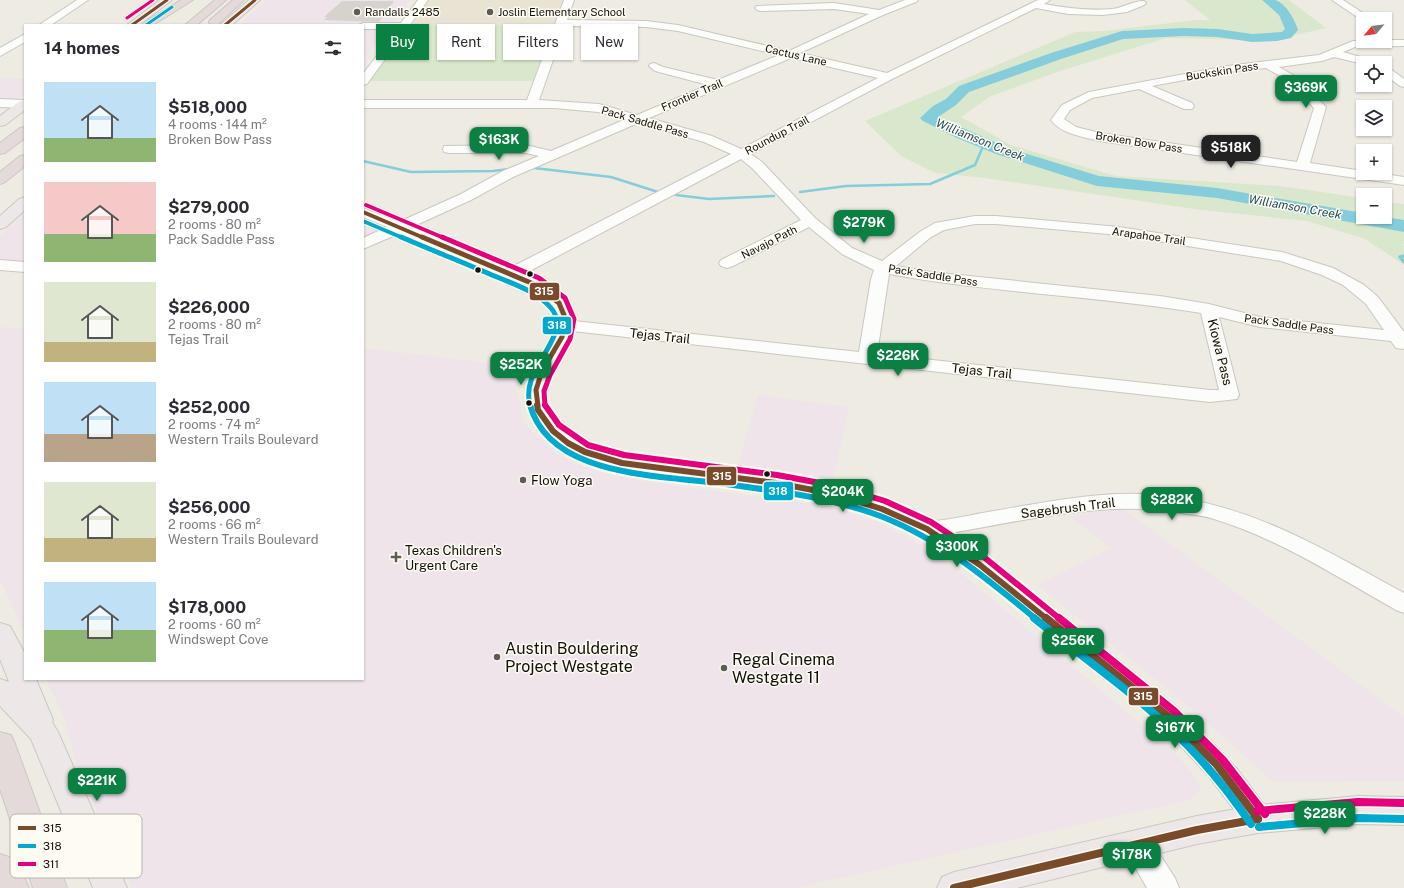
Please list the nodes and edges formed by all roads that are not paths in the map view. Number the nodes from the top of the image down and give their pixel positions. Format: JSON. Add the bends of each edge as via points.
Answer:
{"nodes":[{"id":1,"x":84,"y":0,"type":"edge"},
{"id":2,"x":167,"y":0,"type":"edge"},
{"id":3,"x":188,"y":0,"type":"edge"},
{"id":4,"x":196,"y":0,"type":"edge"},
{"id":5,"x":221,"y":0,"type":"edge"},
{"id":6,"x":239,"y":0,"type":"edge"},
{"id":7,"x":255,"y":0,"type":"edge"},
{"id":8,"x":423,"y":0,"type":"edge"},
{"id":9,"x":569,"y":0,"type":"edge"},
{"id":10,"x":913,"y":0,"type":"edge"},
{"id":11,"x":1337,"y":0,"type":"edge"},
{"id":12,"x":1040,"y":3,"type":"edge"},
{"id":13,"x":1141,"y":3,"type":"dead end"},
{"id":14,"x":760,"y":8,"type":"dead end"},
{"id":15,"x":1356,"y":12,"type":"edge"},
{"id":16,"x":880,"y":13,"type":"junction"},
{"id":17,"x":561,"y":23,"type":"junction"},
{"id":18,"x":46,"y":24,"type":"edge"},
{"id":19,"x":133,"y":24,"type":"edge"},
{"id":20,"x":146,"y":24,"type":"edge"},
{"id":21,"x":164,"y":24,"type":"edge"},
{"id":22,"x":191,"y":24,"type":"edge"},
{"id":23,"x":211,"y":24,"type":"edge"},
{"id":24,"x":226,"y":24,"type":"edge"},
{"id":25,"x":405,"y":24,"type":"edge"},
{"id":26,"x":364,"y":26,"type":"edge"},
{"id":27,"x":376,"y":26,"type":"edge"},
{"id":28,"x":1392,"y":35,"type":"edge"},
{"id":29,"x":24,"y":38,"type":"edge"},
{"id":30,"x":1404,"y":43,"type":"edge"},
{"id":31,"x":0,"y":53,"type":"edge"},
{"id":32,"x":1333,"y":53,"type":"junction"},
{"id":33,"x":790,"y":54,"type":"junction"},
{"id":34,"x":1356,"y":59,"type":"edge"},
{"id":35,"x":379,"y":60,"type":"edge"},
{"id":36,"x":1266,"y":64,"type":"junction"},
{"id":37,"x":654,"y":66,"type":"dead end"},
{"id":38,"x":1392,"y":75,"type":"edge"},
{"id":39,"x":888,"y":77,"type":"junction"},
{"id":40,"x":364,"y":81,"type":"edge"},
{"id":41,"x":719,"y":84,"type":"junction"},
{"id":42,"x":1404,"y":84,"type":"edge"},
{"id":43,"x":1139,"y":86,"type":"junction"},
{"id":44,"x":0,"y":104,"type":"edge"},
{"id":45,"x":364,"y":104,"type":"edge"},
{"id":46,"x":532,"y":104,"type":"junction"},
{"id":47,"x":1188,"y":106,"type":"dead end"},
{"id":48,"x":24,"y":109,"type":"edge"},
{"id":49,"x":24,"y":110,"type":"edge"},
{"id":50,"x":24,"y":110,"type":"edge"},
{"id":51,"x":636,"y":119,"type":"junction"},
{"id":52,"x":0,"y":123,"type":"edge"},
{"id":53,"x":1064,"y":126,"type":"joint"},
{"id":54,"x":24,"y":131,"type":"edge"},
{"id":55,"x":0,"y":135,"type":"edge"},
{"id":56,"x":449,"y":148,"type":"dead end"},
{"id":57,"x":0,"y":150,"type":"edge"},
{"id":58,"x":742,"y":154,"type":"junction"},
{"id":59,"x":552,"y":155,"type":"junction"},
{"id":60,"x":24,"y":159,"type":"edge"},
{"id":61,"x":1302,"y":167,"type":"junction"},
{"id":62,"x":0,"y":179,"type":"edge"},
{"id":63,"x":1404,"y":181,"type":"edge"},
{"id":64,"x":24,"y":203,"type":"edge"},
{"id":65,"x":364,"y":212,"type":"edge"},
{"id":66,"x":810,"y":221,"type":"junction"},
{"id":67,"x":0,"y":224,"type":"edge"},
{"id":68,"x":400,"y":228,"type":"junction"},
{"id":69,"x":364,"y":244,"type":"edge"},
{"id":70,"x":727,"y":263,"type":"dead end"},
{"id":71,"x":0,"y":265,"type":"edge"},
{"id":72,"x":24,"y":266,"type":"edge"},
{"id":73,"x":883,"y":268,"type":"junction"},
{"id":74,"x":512,"y":274,"type":"junction"},
{"id":75,"x":1209,"y":309,"type":"junction"},
{"id":76,"x":566,"y":325,"type":"junction"},
{"id":77,"x":1402,"y":340,"type":"edge"},
{"id":78,"x":867,"y":358,"type":"junction"},
{"id":79,"x":1230,"y":395,"type":"joint"},
{"id":80,"x":927,"y":529,"type":"junction"},
{"id":81,"x":1404,"y":603,"type":"edge"},
{"id":82,"x":0,"y":633,"type":"edge"},
{"id":83,"x":0,"y":690,"type":"edge"},
{"id":84,"x":43,"y":732,"type":"junction"},
{"id":85,"x":0,"y":744,"type":"edge"},
{"id":86,"x":1404,"y":811,"type":"edge"},
{"id":87,"x":24,"y":814,"type":"edge"},
{"id":88,"x":78,"y":814,"type":"edge"},
{"id":89,"x":1258,"y":819,"type":"junction"},
{"id":90,"x":1137,"y":844,"type":"junction"},
{"id":91,"x":0,"y":869,"type":"edge"},
{"id":92,"x":47,"y":878,"type":"edge"},
{"id":93,"x":106,"y":878,"type":"edge"},
{"id":94,"x":12,"y":888,"type":"edge"},
{"id":95,"x":50,"y":888,"type":"edge"},
{"id":96,"x":110,"y":888,"type":"edge"},
{"id":97,"x":954,"y":888,"type":"edge"},
{"id":98,"x":1164,"y":888,"type":"edge"}],
"edges":[{"from":1,"to":18,"type":"street"},
{"from":2,"to":19,"type":"main road"},
{"from":3,"to":20,"type":"highway"},
{"from":4,"to":21,"type":"highway"},
{"from":5,"to":22,"type":"highway"},
{"from":6,"to":23,"type":"highway"},
{"from":7,"to":24,"type":"main road"},
{"from":8,"to":25,"type":"street"},
{"from":9,"to":17,"type":"street"},
{"from":10,"to":16,"type":"street","name":"Frontier Trail"},
{"from":11,"to":15,"type":"street"},
{"from":12,"to":13,"type":"street","via":[[1066,11],[1111,12]]},
{"from":12,"to":39,"type":"street","name":"Roundup Trail"},
{"from":14,"to":16,"type":"street","via":[[834,6]]},
{"from":16,"to":33,"type":"street","name":"Frontier Trail"},
{"from":17,"to":33,"type":"street","name":"Cactus Lane","via":[[646,24],[678,28]]},
{"from":17,"to":46,"type":"street"},
{"from":26,"to":27,"type":"street"},
{"from":28,"to":30,"type":"street"},
{"from":29,"to":31,"type":"street"},
{"from":30,"to":32,"type":"street","name":"Buckskin Pass","via":[[1353,44]]},
{"from":32,"to":34,"type":"street"},
{"from":32,"to":36,"type":"street","name":"Buckskin Pass","via":[[1322,58]]},
{"from":33,"to":39,"type":"street","name":"Cactus Lane"},
{"from":33,"to":41,"type":"street","name":"Frontier Trail"},
{"from":35,"to":40,"type":"street"},
{"from":36,"to":43,"type":"street","name":"Buckskin Pass"},
{"from":36,"to":61,"type":"street","via":[[1291,78],[1320,107]]},
{"from":37,"to":41,"type":"street"},
{"from":38,"to":42,"type":"street"},
{"from":39,"to":58,"type":"street","name":"Roundup Trail"},
{"from":41,"to":51,"type":"street","name":"Frontier Trail"},
{"from":43,"to":47,"type":"street"},
{"from":43,"to":53,"type":"street","name":"Buckskin Pass","via":[[1089,95],[1072,103],[1060,112],[1057,120]]},
{"from":44,"to":48,"type":"street"},
{"from":45,"to":46,"type":"street","name":"Pack Saddle Pass"},
{"from":46,"to":51,"type":"street","name":"Pack Saddle Pass","via":[[590,107]]},
{"from":49,"to":52,"type":"main road"},
{"from":50,"to":55,"type":"highway"},
{"from":51,"to":58,"type":"street","name":"Pack Saddle Pass","via":[[708,139]]},
{"from":51,"to":59,"type":"street","name":"Frontier Trail"},
{"from":53,"to":61,"type":"street","name":"Broken Bow Pass","via":[[1100,137]]},
{"from":54,"to":57,"type":"highway"},
{"from":56,"to":59,"type":"street","via":[[526,149]]},
{"from":58,"to":66,"type":"street","name":"Pack Saddle Pass","via":[[757,164]]},
{"from":58,"to":74,"type":"street","name":"Roundup Trail"},
{"from":59,"to":68,"type":"street","name":"Frontier Trail"},
{"from":60,"to":62,"type":"highway"},
{"from":61,"to":63,"type":"street","name":"Broken Bow Pass"},
{"from":64,"to":67,"type":"main road"},
{"from":65,"to":68,"type":"street"},
{"from":66,"to":70,"type":"street","name":"Navajo Path"},
{"from":66,"to":73,"type":"street","name":"Pack Saddle Pass","via":[[847,251]]},
{"from":68,"to":69,"type":"street","name":"Frontier Trail"},
{"from":68,"to":74,"type":"street"},
{"from":71,"to":72,"type":"street"},
{"from":73,"to":75,"type":"street","name":"Pack Saddle Pass","via":[[931,277],[1160,301]]},
{"from":73,"to":77,"type":"street","name":"Arapahoe Trail","via":[[926,234],[940,226],[961,222],[996,220],[1119,231],[1282,257],[1308,264],[1338,276],[1369,296]]},
{"from":73,"to":78,"type":"street","via":[[879,278]]},
{"from":74,"to":76,"type":"street","via":[[554,297],[564,312]]},
{"from":75,"to":77,"type":"street","name":"Pack Saddle Pass","via":[[1260,322]]},
{"from":75,"to":79,"type":"street","name":"Kiowa Pass"},
{"from":76,"to":78,"type":"street","name":"Tejas Trail"},
{"from":76,"to":80,"type":"street","via":[[562,338],[538,379],[536,398],[539,412],[548,426],[571,444],[591,454],[629,464],[826,492],[886,511]]},
{"from":78,"to":79,"type":"street","name":"Tejas Trail","via":[[1210,396]]},
{"from":80,"to":81,"type":"street","name":"Sagebrush Trail","via":[[1089,503],[1129,500],[1167,503],[1217,512],[1262,528]]},
{"from":80,"to":89,"type":"street","via":[[963,551],[1189,735],[1225,773]]},
{"from":82,"to":84,"type":"main road"},
{"from":83,"to":84,"type":"main road"},
{"from":84,"to":88,"type":"main road"},
{"from":85,"to":87,"type":"highway"},
{"from":86,"to":89,"type":"main road","via":[[1359,810]]},
{"from":89,"to":90,"type":"main road"},
{"from":90,"to":97,"type":"main road"},
{"from":90,"to":98,"type":"street"},
{"from":91,"to":94,"type":"highway"},
{"from":92,"to":95,"type":"highway"},
{"from":93,"to":96,"type":"main road"}]}
